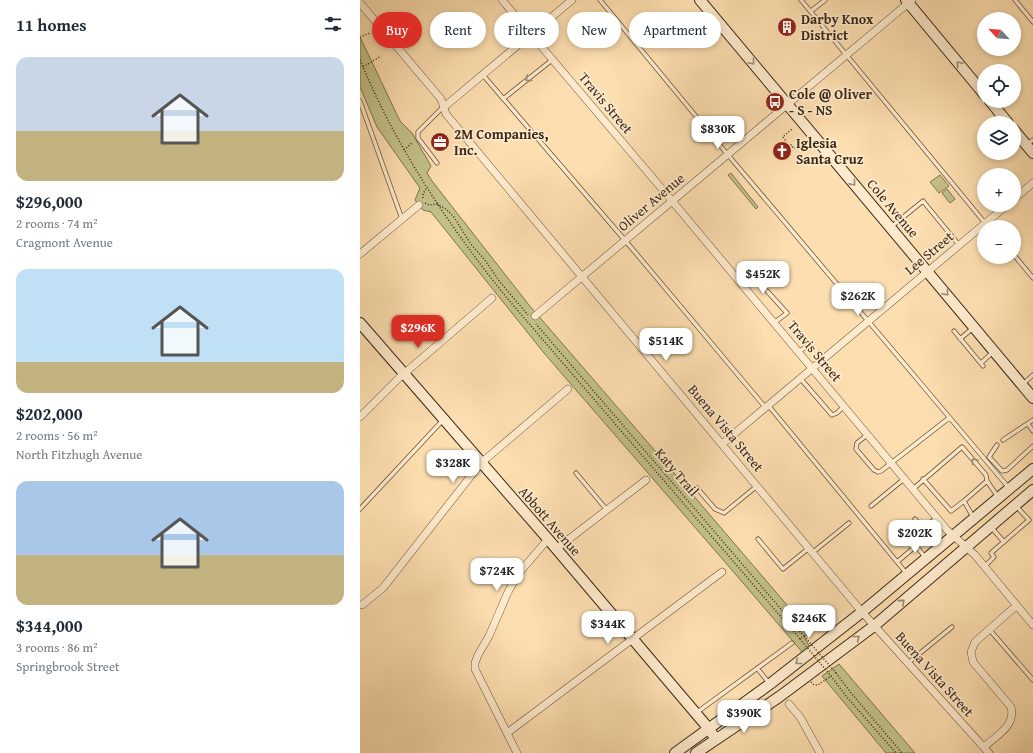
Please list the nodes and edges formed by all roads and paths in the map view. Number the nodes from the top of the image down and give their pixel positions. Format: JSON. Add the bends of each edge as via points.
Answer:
{"nodes":[{"id":1,"x":502,"y":0,"type":"edge"},
{"id":2,"x":572,"y":0,"type":"edge"},
{"id":3,"x":600,"y":0,"type":"edge"},
{"id":4,"x":700,"y":0,"type":"edge"},
{"id":5,"x":801,"y":0,"type":"edge"},
{"id":6,"x":824,"y":0,"type":"edge"},
{"id":7,"x":1015,"y":0,"type":"edge"},
{"id":8,"x":909,"y":1,"type":"edge"},
{"id":9,"x":360,"y":3,"type":"edge"},
{"id":10,"x":811,"y":11,"type":"junction"},
{"id":11,"x":512,"y":12,"type":"edge"},
{"id":12,"x":558,"y":12,"type":"edge"},
{"id":13,"x":1033,"y":22,"type":"edge"},
{"id":14,"x":370,"y":33,"type":"dead end"},
{"id":15,"x":360,"y":37,"type":"edge"},
{"id":16,"x":515,"y":48,"type":"edge"},
{"id":17,"x":542,"y":48,"type":"edge"},
{"id":18,"x":847,"y":54,"type":"junction"},
{"id":19,"x":381,"y":56,"type":"dead end"},
{"id":20,"x":360,"y":60,"type":"edge"},
{"id":21,"x":552,"y":60,"type":"junction"},
{"id":22,"x":363,"y":67,"type":"junction"},
{"id":23,"x":483,"y":75,"type":"junction"},
{"id":24,"x":977,"y":85,"type":"edge"},
{"id":25,"x":503,"y":99,"type":"junction"},
{"id":26,"x":360,"y":102,"type":"edge"},
{"id":27,"x":787,"y":105,"type":"junction"},
{"id":28,"x":444,"y":107,"type":"junction"},
{"id":29,"x":996,"y":108,"type":"edge"},
{"id":30,"x":1002,"y":116,"type":"edge"},
{"id":31,"x":792,"y":129,"type":"dead end"},
{"id":32,"x":1021,"y":137,"type":"edge"},
{"id":33,"x":418,"y":138,"type":"junction"},
{"id":34,"x":804,"y":143,"type":"dead end"},
{"id":35,"x":1031,"y":146,"type":"edge"},
{"id":36,"x":404,"y":150,"type":"junction"},
{"id":37,"x":728,"y":154,"type":"junction"},
{"id":38,"x":438,"y":163,"type":"dead end"},
{"id":39,"x":1033,"y":183,"type":"edge"},
{"id":40,"x":427,"y":187,"type":"junction"},
{"id":41,"x":1021,"y":193,"type":"edge"},
{"id":42,"x":423,"y":194,"type":"dead end"},
{"id":43,"x":672,"y":201,"type":"junction"},
{"id":44,"x":437,"y":204,"type":"junction"},
{"id":45,"x":419,"y":205,"type":"dead end"},
{"id":46,"x":429,"y":205,"type":"dead end"},
{"id":47,"x":1000,"y":212,"type":"edge"},
{"id":48,"x":402,"y":219,"type":"junction"},
{"id":49,"x":985,"y":220,"type":"edge"},
{"id":50,"x":992,"y":220,"type":"edge"},
{"id":51,"x":891,"y":227,"type":"junction"},
{"id":52,"x":977,"y":232,"type":"edge"},
{"id":53,"x":625,"y":240,"type":"junction"},
{"id":54,"x":959,"y":245,"type":"junction"},
{"id":55,"x":360,"y":254,"type":"edge"},
{"id":56,"x":1021,"y":263,"type":"edge"},
{"id":57,"x":928,"y":271,"type":"junction"},
{"id":58,"x":582,"y":276,"type":"junction"},
{"id":59,"x":1033,"y":278,"type":"edge"},
{"id":60,"x":767,"y":291,"type":"dead end"},
{"id":61,"x":492,"y":298,"type":"dead end"},
{"id":62,"x":533,"y":317,"type":"joint"},
{"id":63,"x":868,"y":321,"type":"junction"},
{"id":64,"x":774,"y":323,"type":"junction"},
{"id":65,"x":536,"y":324,"type":"dead end"},
{"id":66,"x":794,"y":327,"type":"dead end"},
{"id":67,"x":974,"y":327,"type":"junction"},
{"id":68,"x":362,"y":328,"type":"edge"},
{"id":69,"x":954,"y":331,"type":"dead end"},
{"id":70,"x":960,"y":339,"type":"junction"},
{"id":71,"x":994,"y":351,"type":"junction"},
{"id":72,"x":798,"y":352,"type":"junction"},
{"id":73,"x":812,"y":368,"type":"junction"},
{"id":74,"x":404,"y":374,"type":"junction"},
{"id":75,"x":1033,"y":375,"type":"edge"},
{"id":76,"x":800,"y":378,"type":"junction"},
{"id":77,"x":1022,"y":384,"type":"junction"},
{"id":78,"x":568,"y":389,"type":"dead end"},
{"id":79,"x":1033,"y":398,"type":"edge"},
{"id":80,"x":767,"y":406,"type":"junction"},
{"id":81,"x":844,"y":406,"type":"junction"},
{"id":82,"x":360,"y":417,"type":"edge"},
{"id":83,"x":949,"y":418,"type":"junction"},
{"id":84,"x":444,"y":420,"type":"junction"},
{"id":85,"x":1033,"y":420,"type":"edge"},
{"id":86,"x":1028,"y":424,"type":"junction"},
{"id":87,"x":1033,"y":431,"type":"edge"},
{"id":88,"x":867,"y":434,"type":"junction"},
{"id":89,"x":1003,"y":440,"type":"dead end"},
{"id":90,"x":722,"y":444,"type":"junction"},
{"id":91,"x":996,"y":445,"type":"dead end"},
{"id":92,"x":1033,"y":446,"type":"edge"},
{"id":93,"x":481,"y":463,"type":"junction"},
{"id":94,"x":891,"y":463,"type":"junction"},
{"id":95,"x":1033,"y":469,"type":"edge"},
{"id":96,"x":576,"y":473,"type":"dead end"},
{"id":97,"x":904,"y":479,"type":"junction"},
{"id":98,"x":923,"y":479,"type":"junction"},
{"id":99,"x":646,"y":480,"type":"dead end"},
{"id":100,"x":987,"y":481,"type":"junction"},
{"id":101,"x":757,"y":486,"type":"junction"},
{"id":102,"x":697,"y":488,"type":"dead end"},
{"id":103,"x":912,"y":489,"type":"junction"},
{"id":104,"x":1010,"y":489,"type":"junction"},
{"id":105,"x":1033,"y":490,"type":"edge"},
{"id":106,"x":999,"y":498,"type":"junction"},
{"id":107,"x":964,"y":501,"type":"junction"},
{"id":108,"x":1016,"y":505,"type":"junction"},
{"id":109,"x":871,"y":506,"type":"dead end"},
{"id":110,"x":360,"y":509,"type":"edge"},
{"id":111,"x":607,"y":510,"type":"junction"},
{"id":112,"x":916,"y":518,"type":"dead end"},
{"id":113,"x":936,"y":518,"type":"junction"},
{"id":114,"x":974,"y":519,"type":"junction"},
{"id":115,"x":849,"y":523,"type":"dead end"},
{"id":116,"x":990,"y":526,"type":"junction"},
{"id":117,"x":924,"y":528,"type":"junction"},
{"id":118,"x":954,"y":536,"type":"junction"},
{"id":119,"x":548,"y":539,"type":"junction"},
{"id":120,"x":758,"y":539,"type":"dead end"},
{"id":121,"x":1004,"y":542,"type":"junction"},
{"id":122,"x":916,"y":546,"type":"junction"},
{"id":123,"x":966,"y":547,"type":"junction"},
{"id":124,"x":556,"y":549,"type":"junction"},
{"id":125,"x":810,"y":551,"type":"junction"},
{"id":126,"x":927,"y":559,"type":"junction"},
{"id":127,"x":897,"y":562,"type":"junction"},
{"id":128,"x":984,"y":566,"type":"junction"},
{"id":129,"x":722,"y":572,"type":"dead end"},
{"id":130,"x":907,"y":574,"type":"junction"},
{"id":131,"x":361,"y":605,"type":"edge"},
{"id":132,"x":1016,"y":606,"type":"junction"},
{"id":133,"x":862,"y":612,"type":"junction"},
{"id":134,"x":1033,"y":625,"type":"edge"},
{"id":135,"x":874,"y":626,"type":"junction"},
{"id":136,"x":952,"y":627,"type":"dead end"},
{"id":137,"x":989,"y":629,"type":"junction"},
{"id":138,"x":804,"y":636,"type":"junction"},
{"id":139,"x":632,"y":639,"type":"junction"},
{"id":140,"x":800,"y":639,"type":"junction"},
{"id":141,"x":792,"y":643,"type":"dead end"},
{"id":142,"x":908,"y":663,"type":"junction"},
{"id":143,"x":757,"y":668,"type":"junction"},
{"id":144,"x":831,"y":676,"type":"junction"},
{"id":145,"x":839,"y":676,"type":"junction"},
{"id":146,"x":834,"y":680,"type":"junction"},
{"id":147,"x":1033,"y":680,"type":"edge"},
{"id":148,"x":811,"y":682,"type":"dead end"},
{"id":149,"x":770,"y":684,"type":"junction"},
{"id":150,"x":779,"y":697,"type":"junction"},
{"id":151,"x":789,"y":704,"type":"dead end"},
{"id":152,"x":696,"y":713,"type":"junction"},
{"id":153,"x":708,"y":728,"type":"junction"},
{"id":154,"x":507,"y":733,"type":"junction"},
{"id":155,"x":716,"y":739,"type":"junction"},
{"id":156,"x":987,"y":750,"type":"edge"},
{"id":157,"x":517,"y":753,"type":"edge"},
{"id":158,"x":675,"y":753,"type":"edge"},
{"id":159,"x":696,"y":753,"type":"edge"},
{"id":160,"x":820,"y":753,"type":"edge"},
{"id":161,"x":896,"y":753,"type":"edge"},
{"id":162,"x":902,"y":753,"type":"edge"}],
"edges":[{"from":1,"to":11,"type":"street","name":"Travis Street"},
{"from":2,"to":12,"type":"street"},
{"from":3,"to":37,"type":"lane"},
{"from":4,"to":27,"type":"street","name":"Cole Avenue","one_way":true},
{"from":5,"to":10,"type":"lane"},
{"from":6,"to":10,"type":"lane"},
{"from":7,"to":13,"type":"lane"},
{"from":8,"to":18,"type":"street","name":"Oliver Avenue"},
{"from":24,"to":8,"type":"street","one_way":true},
{"from":9,"to":28,"type":"street","name":"Buena Vista Street","via":[[441,99]]},
{"from":10,"to":18,"type":"lane"},
{"from":14,"to":15,"type":"path"},
{"from":16,"to":23,"type":"street"},
{"from":17,"to":21,"type":"street","name":"Travis Street"},
{"from":18,"to":27,"type":"street","name":"Oliver Avenue"},
{"from":18,"to":49,"type":"lane"},
{"from":19,"to":22,"type":"path"},
{"from":20,"to":22,"type":"path"},
{"from":21,"to":25,"type":"lane","one_way":true},
{"from":21,"to":43,"type":"street","name":"Travis Street"},
{"from":22,"to":36,"type":"path"},
{"from":23,"to":25,"type":"lane"},
{"from":23,"to":28,"type":"street"},
{"from":25,"to":53,"type":"lane"},
{"from":26,"to":48,"type":"lane"},
{"from":27,"to":37,"type":"street","name":"Oliver Avenue"},
{"from":27,"to":51,"type":"street","name":"Cole Avenue","one_way":true},
{"from":28,"to":33,"type":"lane","via":[[418,132]]},
{"from":28,"to":58,"type":"street","name":"Buena Vista Street","via":[[446,114]]},
{"from":29,"to":30,"type":"street"},
{"from":31,"to":34,"type":"path","via":[[784,137],[788,145],[796,148]]},
{"from":32,"to":35,"type":"street"},
{"from":33,"to":36,"type":"path"},
{"from":33,"to":38,"type":"lane"},
{"from":36,"to":40,"type":"path"},
{"from":37,"to":43,"type":"street","name":"Oliver Avenue"},
{"from":37,"to":63,"type":"lane"},
{"from":39,"to":41,"type":"street"},
{"from":40,"to":42,"type":"path"},
{"from":40,"to":44,"type":"path"},
{"from":43,"to":53,"type":"street","name":"Oliver Avenue"},
{"from":43,"to":64,"type":"street","name":"Travis Street"},
{"from":44,"to":46,"type":"path"},
{"from":44,"to":62,"type":"path","via":[[454,217],[500,282]]},
{"from":44,"to":140,"type":"path","via":[[507,298]]},
{"from":45,"to":48,"type":"street"},
{"from":47,"to":50,"type":"street","name":"Lee Street"},
{"from":48,"to":55,"type":"street"},
{"from":51,"to":54,"type":"lane","via":[[923,200]]},
{"from":51,"to":57,"type":"street","name":"Cole Avenue"},
{"from":52,"to":54,"type":"street","name":"Lee Street"},
{"from":53,"to":58,"type":"street","name":"Oliver Avenue"},
{"from":53,"to":80,"type":"lane"},
{"from":54,"to":57,"type":"street","name":"Lee Street"},
{"from":56,"to":59,"type":"lane"},
{"from":57,"to":63,"type":"street","name":"Lee Street"},
{"from":57,"to":67,"type":"street","name":"Cole Avenue","one_way":true},
{"from":58,"to":62,"type":"street","name":"Oliver Avenue"},
{"from":58,"to":90,"type":"street","name":"Buena Vista Street"},
{"from":60,"to":64,"type":"lane","via":[[787,313]]},
{"from":61,"to":74,"type":"street"},
{"from":63,"to":73,"type":"street","name":"Lee Street"},
{"from":63,"to":83,"type":"lane"},
{"from":64,"to":72,"type":"street","name":"Travis Street"},
{"from":65,"to":138,"type":"path","name":"Katy Trail"},
{"from":66,"to":72,"type":"lane","via":[[809,345]]},
{"from":67,"to":70,"type":"lane"},
{"from":67,"to":71,"type":"street","name":"Cole Avenue"},
{"from":68,"to":74,"type":"street","name":"Abbott Avenue"},
{"from":69,"to":70,"type":"lane"},
{"from":70,"to":71,"type":"lane","via":[[982,365]]},
{"from":71,"to":77,"type":"street","name":"Cole Avenue"},
{"from":72,"to":73,"type":"street","name":"Travis Street"},
{"from":73,"to":76,"type":"street","name":"Lee Street"},
{"from":73,"to":81,"type":"street","name":"Travis Street"},
{"from":74,"to":82,"type":"street"},
{"from":74,"to":84,"type":"street","name":"Abbott Avenue"},
{"from":75,"to":77,"type":"lane"},
{"from":76,"to":80,"type":"street","name":"Lee Street"},
{"from":76,"to":81,"type":"lane","via":[[832,414]]},
{"from":77,"to":79,"type":"street","name":"Cole Avenue"},
{"from":78,"to":93,"type":"street"},
{"from":80,"to":90,"type":"street","name":"Lee Street"},
{"from":80,"to":127,"type":"lane"},
{"from":81,"to":88,"type":"street","name":"Travis Street"},
{"from":83,"to":94,"type":"lane"},
{"from":83,"to":104,"type":"lane"},
{"from":84,"to":93,"type":"street","name":"Abbott Avenue"},
{"from":84,"to":110,"type":"lane"},
{"from":85,"to":86,"type":"lane"},
{"from":86,"to":87,"type":"lane"},
{"from":86,"to":89,"type":"lane"},
{"from":88,"to":94,"type":"street","name":"Travis Street"},
{"from":88,"to":94,"type":"lane","via":[[857,443],[856,449],[878,472]]},
{"from":90,"to":101,"type":"street","name":"Buena Vista Street"},
{"from":91,"to":92,"type":"lane","via":[[989,457],[1002,470],[1007,470]]},
{"from":93,"to":119,"type":"street","name":"Abbott Avenue"},
{"from":93,"to":131,"type":"street","via":[[383,588]]},
{"from":94,"to":97,"type":"street","name":"Travis Street"},
{"from":95,"to":104,"type":"street"},
{"from":96,"to":111,"type":"lane"},
{"from":97,"to":103,"type":"street","name":"Travis Street"},
{"from":97,"to":109,"type":"lane"},
{"from":100,"to":98,"type":"lane","one_way":true,"via":[[986,475],[962,447]]},
{"from":98,"to":103,"type":"lane"},
{"from":98,"to":107,"type":"lane","via":[[951,511]]},
{"from":99,"to":111,"type":"street"},
{"from":100,"to":106,"type":"lane"},
{"from":100,"to":107,"type":"lane"},
{"from":101,"to":102,"type":"lane","via":[[724,513],[715,509]]},
{"from":101,"to":125,"type":"street","name":"Buena Vista Street"},
{"from":103,"to":113,"type":"street","name":"Travis Street"},
{"from":104,"to":106,"type":"street"},
{"from":105,"to":108,"type":"street"},
{"from":106,"to":114,"type":"street"},
{"from":107,"to":114,"type":"lane"},
{"from":108,"to":116,"type":"street"},
{"from":108,"to":121,"type":"lane","via":[[1029,520]]},
{"from":111,"to":124,"type":"street"},
{"from":112,"to":117,"type":"lane"},
{"from":113,"to":117,"type":"lane"},
{"from":113,"to":118,"type":"street","name":"Travis Street"},
{"from":114,"to":118,"type":"street"},
{"from":115,"to":125,"type":"lane"},
{"from":116,"to":121,"type":"lane"},
{"from":116,"to":123,"type":"street"},
{"from":117,"to":122,"type":"lane","via":[[929,535]]},
{"from":118,"to":123,"type":"street","name":"Travis Street"},
{"from":118,"to":126,"type":"street"},
{"from":119,"to":124,"type":"street","name":"Abbott Avenue"},
{"from":119,"to":154,"type":"street","via":[[519,573],[475,663],[474,669]]},
{"from":120,"to":125,"type":"lane","via":[[783,569]]},
{"from":121,"to":128,"type":"lane","via":[[991,553],[994,558]]},
{"from":122,"to":126,"type":"lane"},
{"from":122,"to":127,"type":"lane"},
{"from":123,"to":128,"type":"street","name":"Travis Street"},
{"from":135,"to":123,"type":"street","one_way":true},
{"from":124,"to":139,"type":"street","name":"Abbott Avenue"},
{"from":125,"to":133,"type":"street","name":"Buena Vista Street"},
{"from":126,"to":130,"type":"street"},
{"from":127,"to":130,"type":"lane"},
{"from":128,"to":132,"type":"street","name":"Travis Street"},
{"from":129,"to":139,"type":"street"},
{"from":130,"to":133,"type":"street"},
{"from":132,"to":134,"type":"street","name":"Travis Street"},
{"from":132,"to":137,"type":"street"},
{"from":133,"to":135,"type":"street","name":"Buena Vista Street"},
{"from":133,"to":149,"type":"street","one_way":true},
{"from":135,"to":142,"type":"street","name":"Buena Vista Street"},
{"from":150,"to":135,"type":"street","one_way":true},
{"from":136,"to":142,"type":"lane"},
{"from":137,"to":147,"type":"lane"},
{"from":137,"to":156,"type":"street","via":[[975,642],[971,652],[972,662],[1011,707],[1012,718]]},
{"from":138,"to":140,"type":"path"},
{"from":138,"to":145,"type":"path","name":"Katy Trail","bridge":true},
{"from":139,"to":152,"type":"street","name":"Abbott Avenue"},
{"from":139,"to":154,"type":"street"},
{"from":140,"to":144,"type":"path","bridge":true},
{"from":141,"to":143,"type":"lane"},
{"from":142,"to":156,"type":"street","name":"Buena Vista Street"},
{"from":143,"to":149,"type":"lane"},
{"from":143,"to":152,"type":"lane"},
{"from":144,"to":146,"type":"path"},
{"from":144,"to":148,"type":"path","via":[[818,685]]},
{"from":145,"to":146,"type":"path"},
{"from":145,"to":162,"type":"path","name":"Katy Trail"},
{"from":146,"to":161,"type":"path"},
{"from":149,"to":150,"type":"street"},
{"from":149,"to":153,"type":"street"},
{"from":150,"to":155,"type":"street"},
{"from":151,"to":160,"type":"street","via":[[800,717]]},
{"from":152,"to":153,"type":"street","name":"Abbott Avenue"},
{"from":153,"to":155,"type":"street","name":"Abbott Avenue"},
{"from":153,"to":158,"type":"street"},
{"from":154,"to":157,"type":"street"},
{"from":155,"to":159,"type":"street"}]}
